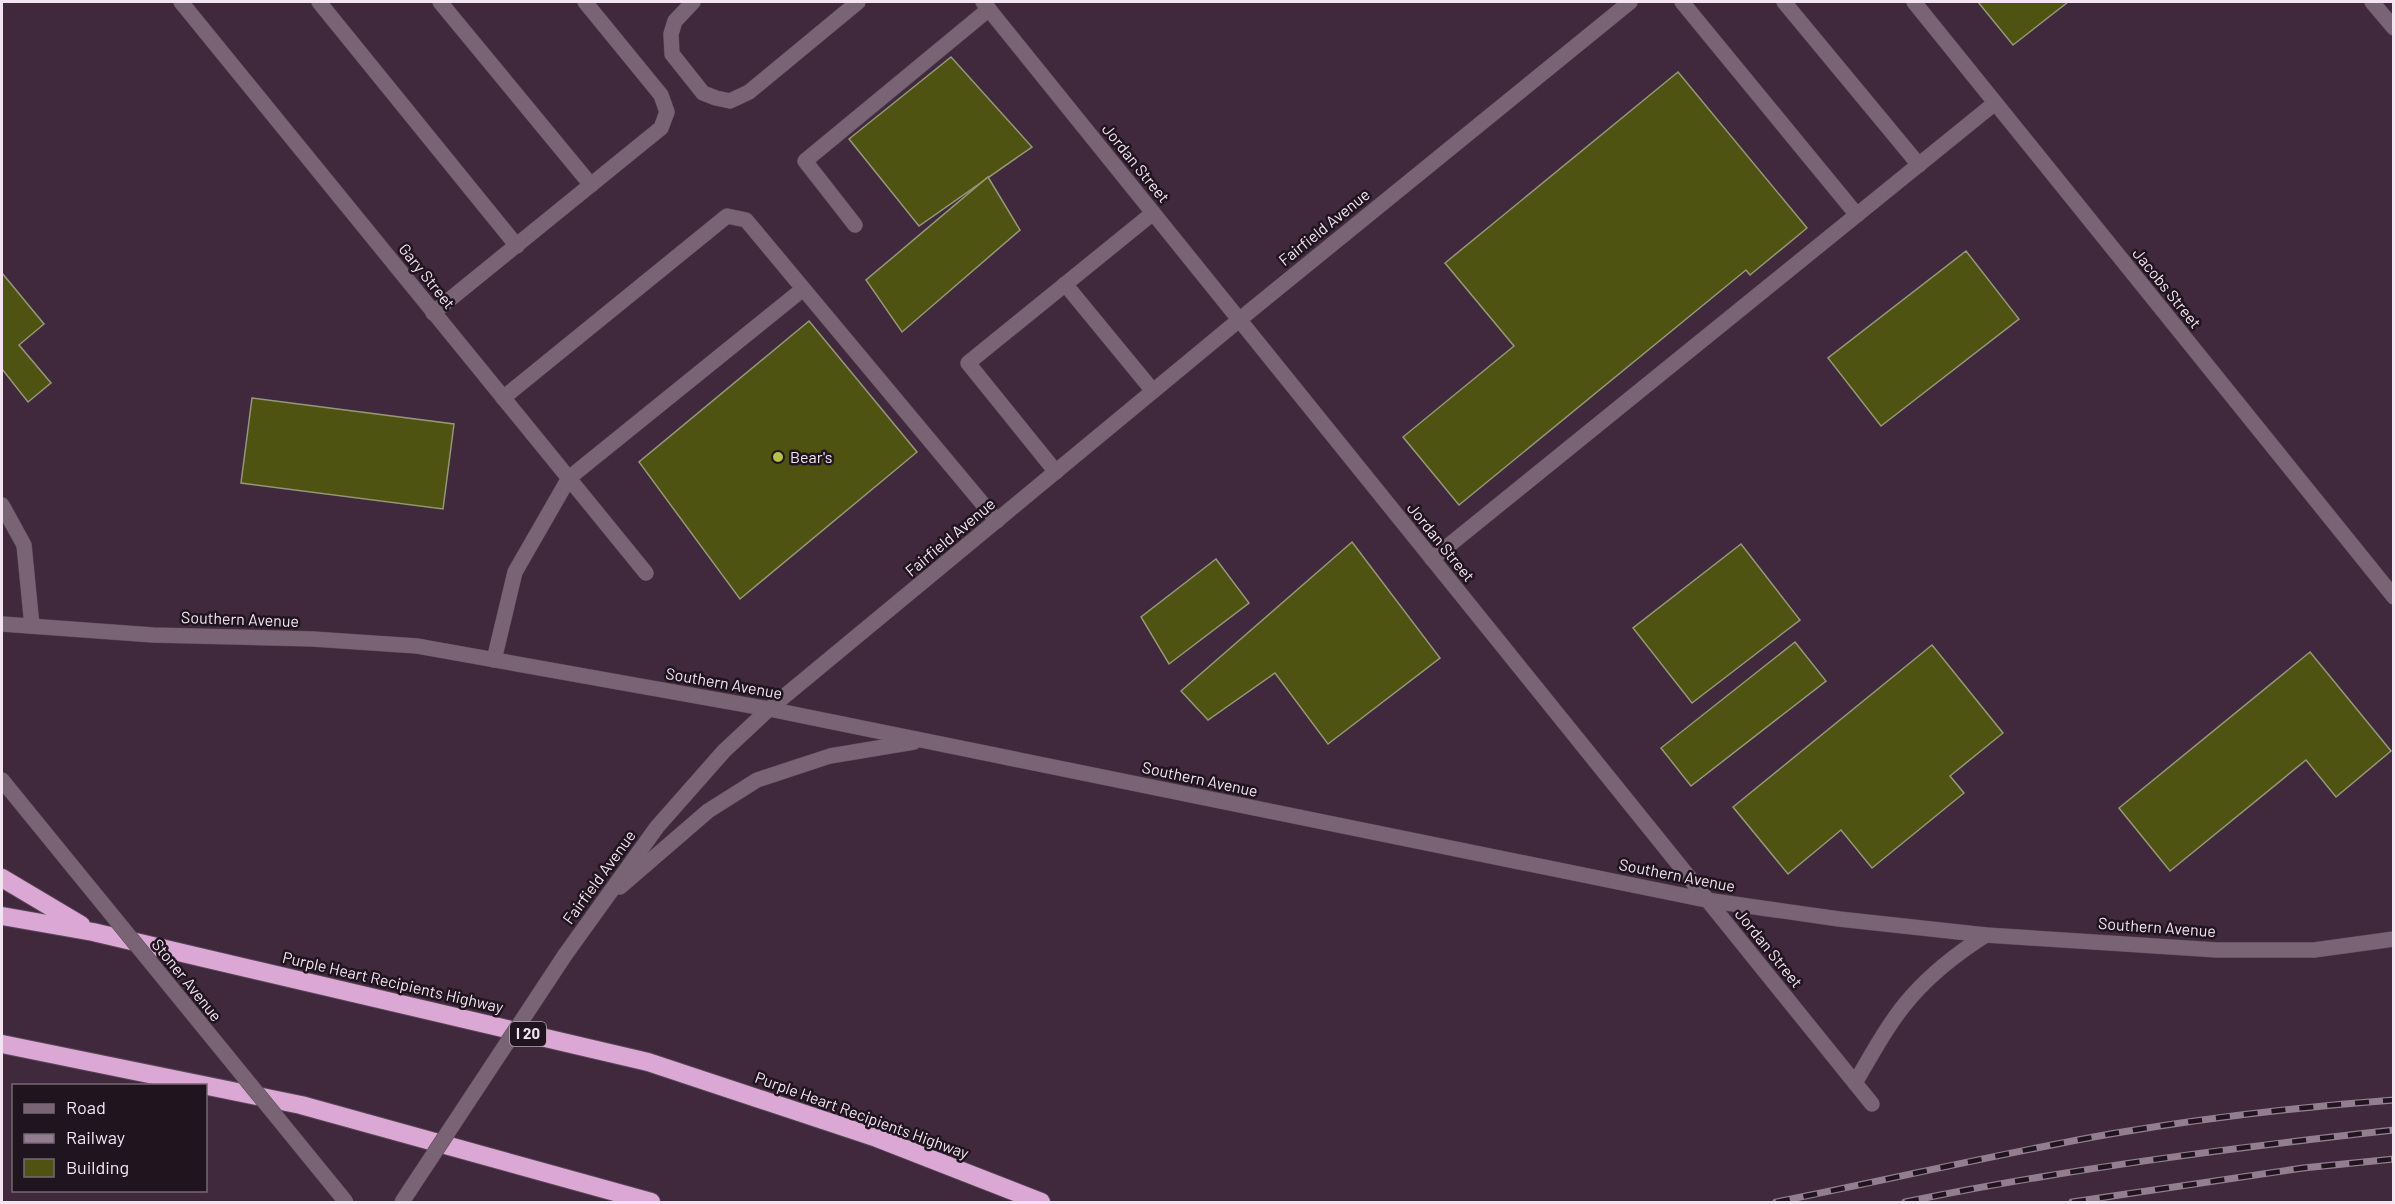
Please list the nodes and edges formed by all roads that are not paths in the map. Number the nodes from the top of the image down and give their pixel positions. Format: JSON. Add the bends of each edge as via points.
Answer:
{"nodes":[{"id":1,"x":181,"y":2,"type":"edge"},
{"id":2,"x":319,"y":2,"type":"edge"},
{"id":3,"x":440,"y":2,"type":"edge"},
{"id":4,"x":585,"y":2,"type":"edge"},
{"id":5,"x":693,"y":2,"type":"edge"},
{"id":6,"x":858,"y":2,"type":"edge"},
{"id":7,"x":1630,"y":2,"type":"edge"},
{"id":8,"x":1682,"y":2,"type":"edge"},
{"id":9,"x":1784,"y":2,"type":"edge"},
{"id":10,"x":1914,"y":2,"type":"edge"},
{"id":11,"x":2372,"y":2,"type":"edge"},
{"id":12,"x":986,"y":5,"type":"edge"},
{"id":13,"x":2394,"y":28,"type":"edge"},
{"id":14,"x":1995,"y":103,"type":"junction"},
{"id":15,"x":1919,"y":165,"type":"junction"},
{"id":16,"x":591,"y":184,"type":"junction"},
{"id":17,"x":1153,"y":213,"type":"junction"},
{"id":18,"x":1857,"y":215,"type":"junction"},
{"id":19,"x":855,"y":225,"type":"dead end"},
{"id":20,"x":517,"y":246,"type":"junction"},
{"id":21,"x":1065,"y":284,"type":"junction"},
{"id":22,"x":803,"y":289,"type":"junction"},
{"id":23,"x":433,"y":313,"type":"junction"},
{"id":24,"x":1239,"y":320,"type":"junction"},
{"id":25,"x":1153,"y":391,"type":"junction"},
{"id":26,"x":503,"y":398,"type":"junction"},
{"id":27,"x":1056,"y":472,"type":"junction"},
{"id":28,"x":569,"y":478,"type":"junction"},
{"id":29,"x":2,"y":505,"type":"edge"},
{"id":30,"x":997,"y":521,"type":"junction"},
{"id":31,"x":1432,"y":559,"type":"junction"},
{"id":32,"x":646,"y":573,"type":"dead end"},
{"id":33,"x":2394,"y":597,"type":"edge"},
{"id":34,"x":2,"y":624,"type":"edge"},
{"id":35,"x":32,"y":626,"type":"junction"},
{"id":36,"x":494,"y":660,"type":"junction"},
{"id":37,"x":769,"y":709,"type":"junction"},
{"id":38,"x":922,"y":740,"type":"junction"},
{"id":39,"x":2,"y":780,"type":"edge"},
{"id":40,"x":2,"y":878,"type":"edge"},
{"id":41,"x":1706,"y":900,"type":"junction"},
{"id":42,"x":602,"y":903,"type":"junction"},
{"id":43,"x":2,"y":916,"type":"edge"},
{"id":44,"x":93,"y":932,"type":"junction"},
{"id":45,"x":1986,"y":934,"type":"junction"},
{"id":46,"x":2394,"y":939,"type":"edge"},
{"id":47,"x":2,"y":1044,"type":"edge"},
{"id":48,"x":1856,"y":1083,"type":"junction"},
{"id":49,"x":198,"y":1084,"type":"edge"},
{"id":50,"x":207,"y":1086,"type":"edge"},
{"id":51,"x":1872,"y":1104,"type":"dead end"},
{"id":52,"x":346,"y":1202,"type":"edge"},
{"id":53,"x":402,"y":1203,"type":"edge"},
{"id":54,"x":651,"y":1203,"type":"edge"},
{"id":55,"x":1041,"y":1203,"type":"edge"}],
"edges":[{"from":1,"to":23,"type":"street","name":"Gary Street"},
{"from":2,"to":20,"type":"street"},
{"from":3,"to":16,"type":"street"},
{"from":4,"to":16,"type":"street","via":[[661,95],[667,112],[661,128]]},
{"from":5,"to":6,"type":"street","via":[[675,21],[670,34],[672,54],[703,93],[730,100],[749,92]]},
{"from":7,"to":24,"type":"street","name":"Fairfield Avenue"},
{"from":8,"to":18,"type":"street"},
{"from":9,"to":15,"type":"street"},
{"from":10,"to":14,"type":"street","name":"Jacobs Street"},
{"from":11,"to":13,"type":"street"},
{"from":12,"to":17,"type":"street","name":"Jordan Street"},
{"from":12,"to":19,"type":"street","via":[[805,161]]},
{"from":14,"to":15,"type":"street"},
{"from":14,"to":33,"type":"street","name":"Jacobs Street"},
{"from":15,"to":18,"type":"street"},
{"from":16,"to":20,"type":"street"},
{"from":17,"to":21,"type":"street"},
{"from":17,"to":24,"type":"street","name":"Jordan Street"},
{"from":18,"to":31,"type":"street"},
{"from":20,"to":23,"type":"street"},
{"from":21,"to":25,"type":"street"},
{"from":21,"to":27,"type":"street","via":[[968,363]]},
{"from":22,"to":26,"type":"street","via":[[746,220],[727,216]]},
{"from":22,"to":28,"type":"street"},
{"from":22,"to":30,"type":"street"},
{"from":23,"to":26,"type":"street","name":"Gary Street"},
{"from":24,"to":25,"type":"street","name":"Fairfield Avenue"},
{"from":24,"to":31,"type":"street","name":"Jordan Street"},
{"from":25,"to":27,"type":"street","name":"Fairfield Avenue"},
{"from":26,"to":28,"type":"street","name":"Gary Street"},
{"from":27,"to":30,"type":"street","name":"Fairfield Avenue"},
{"from":28,"to":32,"type":"street","name":"Gary Street"},
{"from":28,"to":36,"type":"street","via":[[515,572]]},
{"from":29,"to":35,"type":"street","via":[[24,545]]},
{"from":30,"to":37,"type":"street","name":"Fairfield Avenue"},
{"from":31,"to":41,"type":"street","name":"Jordan Street"},
{"from":34,"to":35,"type":"street","name":"Southern Avenue"},
{"from":35,"to":36,"type":"street","name":"Southern Avenue","via":[[417,646]]},
{"from":36,"to":37,"type":"street","name":"Southern Avenue"},
{"from":37,"to":38,"type":"street","name":"Southern Avenue"},
{"from":37,"to":42,"type":"street","name":"Fairfield Avenue","via":[[680,799]]},
{"from":38,"to":41,"type":"street","name":"Southern Avenue"},
{"from":38,"to":42,"type":"street","via":[[830,756],[757,780],[708,811]]},
{"from":39,"to":52,"type":"street","name":"Stoner Avenue","bridge":true},
{"from":40,"to":44,"type":"highway"},
{"from":41,"to":45,"type":"street","name":"Southern Avenue"},
{"from":41,"to":48,"type":"street","name":"Jordan Street"},
{"from":42,"to":53,"type":"street","name":"Fairfield Avenue","bridge":true},
{"from":43,"to":44,"type":"highway","name":"Purple Heart Recipients Highway","number":"I 20"},
{"from":44,"to":55,"type":"highway","name":"Purple Heart Recipients Highway","number":"I 20","via":[[648,1062],[877,1137]]},
{"from":45,"to":46,"type":"street","name":"Southern Avenue","via":[[2228,950],[2314,950]]},
{"from":45,"to":48,"type":"street","via":[[1958,953],[1911,997]]},
{"from":47,"to":49,"type":"highway"},
{"from":48,"to":51,"type":"street","name":"Jordan Street"},
{"from":50,"to":54,"type":"highway","via":[[301,1105]]}]}
